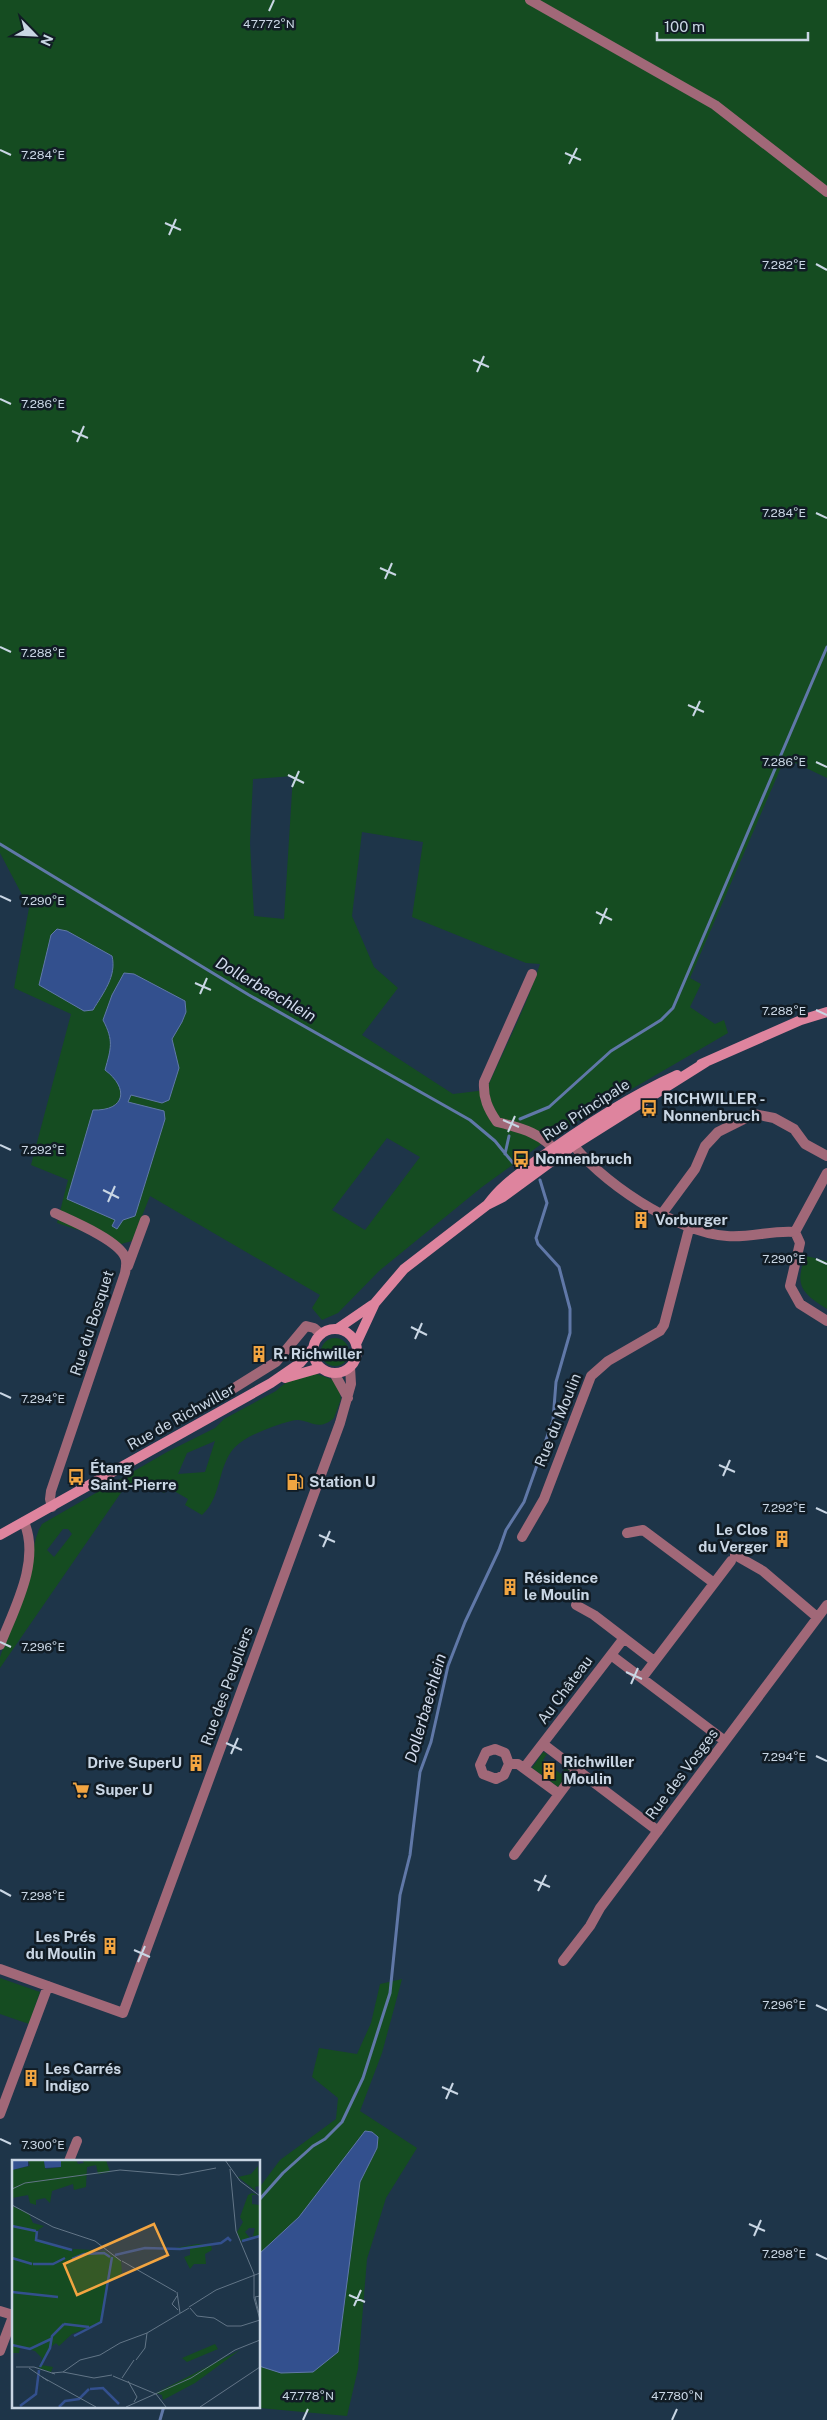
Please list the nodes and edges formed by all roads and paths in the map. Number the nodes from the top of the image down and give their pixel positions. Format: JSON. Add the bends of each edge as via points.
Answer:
{"nodes":[{"id":1,"x":530,"y":0,"type":"edge"},
{"id":2,"x":827,"y":192,"type":"edge"},
{"id":3,"x":532,"y":974,"type":"dead end"},
{"id":4,"x":827,"y":1012,"type":"edge"},
{"id":5,"x":571,"y":1142,"type":"junction"},
{"id":6,"x":557,"y":1152,"type":"junction"},
{"id":7,"x":827,"y":1156,"type":"edge"},
{"id":8,"x":827,"y":1173,"type":"edge"},
{"id":9,"x":55,"y":1213,"type":"dead end"},
{"id":10,"x":661,"y":1215,"type":"junction"},
{"id":11,"x":145,"y":1220,"type":"dead end"},
{"id":12,"x":689,"y":1229,"type":"junction"},
{"id":13,"x":795,"y":1232,"type":"junction"},
{"id":14,"x":125,"y":1273,"type":"junction"},
{"id":15,"x":374,"y":1303,"type":"junction"},
{"id":16,"x":827,"y":1321,"type":"edge"},
{"id":17,"x":338,"y":1329,"type":"junction"},
{"id":18,"x":321,"y":1334,"type":"junction"},
{"id":19,"x":356,"y":1344,"type":"junction"},
{"id":20,"x":313,"y":1348,"type":"junction"},
{"id":21,"x":350,"y":1367,"type":"junction"},
{"id":22,"x":320,"y":1368,"type":"junction"},
{"id":23,"x":334,"y":1374,"type":"junction"},
{"id":24,"x":272,"y":1383,"type":"junction"},
{"id":25,"x":231,"y":1390,"type":"dead end"},
{"id":26,"x":348,"y":1398,"type":"junction"},
{"id":27,"x":52,"y":1507,"type":"junction"},
{"id":28,"x":24,"y":1522,"type":"junction"},
{"id":29,"x":627,"y":1533,"type":"dead end"},
{"id":30,"x":0,"y":1535,"type":"edge"},
{"id":31,"x":522,"y":1537,"type":"dead end"},
{"id":32,"x":714,"y":1583,"type":"junction"},
{"id":33,"x":576,"y":1605,"type":"dead end"},
{"id":34,"x":827,"y":1605,"type":"edge"},
{"id":35,"x":818,"y":1617,"type":"junction"},
{"id":36,"x":624,"y":1638,"type":"junction"},
{"id":37,"x":0,"y":1644,"type":"edge"},
{"id":38,"x":611,"y":1655,"type":"junction"},
{"id":39,"x":654,"y":1661,"type":"junction"},
{"id":40,"x":642,"y":1678,"type":"junction"},
{"id":41,"x":725,"y":1741,"type":"junction"},
{"id":42,"x":543,"y":1744,"type":"junction"},
{"id":43,"x":509,"y":1764,"type":"dead end"},
{"id":44,"x":524,"y":1768,"type":"junction"},
{"id":45,"x":577,"y":1770,"type":"junction"},
{"id":46,"x":559,"y":1794,"type":"junction"},
{"id":47,"x":658,"y":1831,"type":"junction"},
{"id":48,"x":514,"y":1855,"type":"dead end"},
{"id":49,"x":563,"y":1961,"type":"dead end"},
{"id":50,"x":0,"y":1968,"type":"edge"},
{"id":51,"x":48,"y":1986,"type":"junction"},
{"id":52,"x":0,"y":2114,"type":"edge"},
{"id":53,"x":77,"y":2141,"type":"dead end"},
{"id":54,"x":69,"y":2160,"type":"edge"},
{"id":55,"x":0,"y":2311,"type":"edge"},
{"id":56,"x":12,"y":2315,"type":"edge"},
{"id":57,"x":12,"y":2318,"type":"edge"},
{"id":58,"x":0,"y":2351,"type":"edge"}],
"edges":[{"from":1,"to":2,"type":"street","via":[[715,105]]},
{"from":3,"to":6,"type":"street","via":[[484,1082],[484,1093],[497,1122],[521,1127],[544,1138]]},
{"from":4,"to":5,"type":"main road","name":"Rue Principale","via":[[706,1062]]},
{"from":5,"to":6,"type":"main road","name":"Rue Principale"},
{"from":5,"to":10,"type":"street","via":[[594,1169]]},
{"from":6,"to":15,"type":"main road","name":"Rue Principale","via":[[497,1190],[487,1205],[404,1269]]},
{"from":7,"to":10,"type":"street","via":[[805,1144],[794,1130],[774,1118],[754,1114],[718,1132],[704,1146],[690,1176]]},
{"from":8,"to":13,"type":"street"},
{"from":9,"to":14,"type":"street","name":"Rue du Bosquet","via":[[120,1249],[126,1258]]},
{"from":10,"to":12,"type":"street"},
{"from":11,"to":14,"type":"street"},
{"from":12,"to":13,"type":"street","via":[[730,1237]]},
{"from":12,"to":31,"type":"street","name":"Rue du Moulin","via":[[664,1325],[660,1331],[603,1364],[591,1376],[544,1499]]},
{"from":13,"to":16,"type":"street","via":[[800,1243],[790,1286],[800,1304]]},
{"from":14,"to":27,"type":"street","name":"Rue du Bosquet","via":[[51,1491]]},
{"from":15,"to":17,"type":"main road"},
{"from":15,"to":19,"type":"main road"},
{"from":17,"to":18,"type":"main road"},
{"from":17,"to":19,"type":"main road","via":[[349,1334]]},
{"from":18,"to":20,"type":"main road"},
{"from":18,"to":25,"type":"street","name":"Rue de Richwiller","via":[[306,1326],[276,1362]]},
{"from":19,"to":21,"type":"main road","via":[[356,1357]]},
{"from":20,"to":22,"type":"main road","via":[[313,1356]]},
{"from":20,"to":24,"type":"main road","name":"Rue de Richwiller","via":[[300,1363]]},
{"from":21,"to":23,"type":"main road"},
{"from":21,"to":26,"type":"street","name":"Rue des Peupliers"},
{"from":22,"to":23,"type":"main road"},
{"from":22,"to":24,"type":"main road","name":"Rue de Richwiller"},
{"from":23,"to":26,"type":"street"},
{"from":24,"to":27,"type":"main road","name":"Rue de Richwiller"},
{"from":26,"to":51,"type":"street","name":"Rue des Peupliers","via":[[124,2013]]},
{"from":27,"to":28,"type":"main road","name":"Rue de Richwiller"},
{"from":28,"to":30,"type":"main road","name":"Rue de Richwiller"},
{"from":28,"to":37,"type":"street","via":[[28,1565]]},
{"from":29,"to":32,"type":"street","via":[[643,1530]]},
{"from":32,"to":35,"type":"street","via":[[733,1558],[763,1571]]},
{"from":32,"to":39,"type":"street"},
{"from":33,"to":36,"type":"street"},
{"from":34,"to":35,"type":"street","name":"Rue des Vosges"},
{"from":35,"to":41,"type":"street","name":"Rue des Vosges"},
{"from":36,"to":38,"type":"street","name":"Au Château"},
{"from":36,"to":39,"type":"street"},
{"from":38,"to":40,"type":"street","name":"Au Château"},
{"from":38,"to":42,"type":"street","name":"Au Château"},
{"from":39,"to":40,"type":"street"},
{"from":40,"to":41,"type":"street","name":"Au Château"},
{"from":41,"to":47,"type":"street","name":"Rue des Vosges"},
{"from":42,"to":44,"type":"street","name":"Au Château"},
{"from":42,"to":45,"type":"street","name":"Au Château"},
{"from":43,"to":44,"type":"street"},
{"from":44,"to":46,"type":"street"},
{"from":45,"to":46,"type":"street"},
{"from":45,"to":47,"type":"street","name":"Au Château"},
{"from":46,"to":48,"type":"street"},
{"from":47,"to":49,"type":"street","name":"Rue des Vosges"},
{"from":50,"to":51,"type":"street"},
{"from":51,"to":52,"type":"street"},
{"from":53,"to":54,"type":"street"},
{"from":55,"to":56,"type":"street"},
{"from":57,"to":58,"type":"street"}]}
